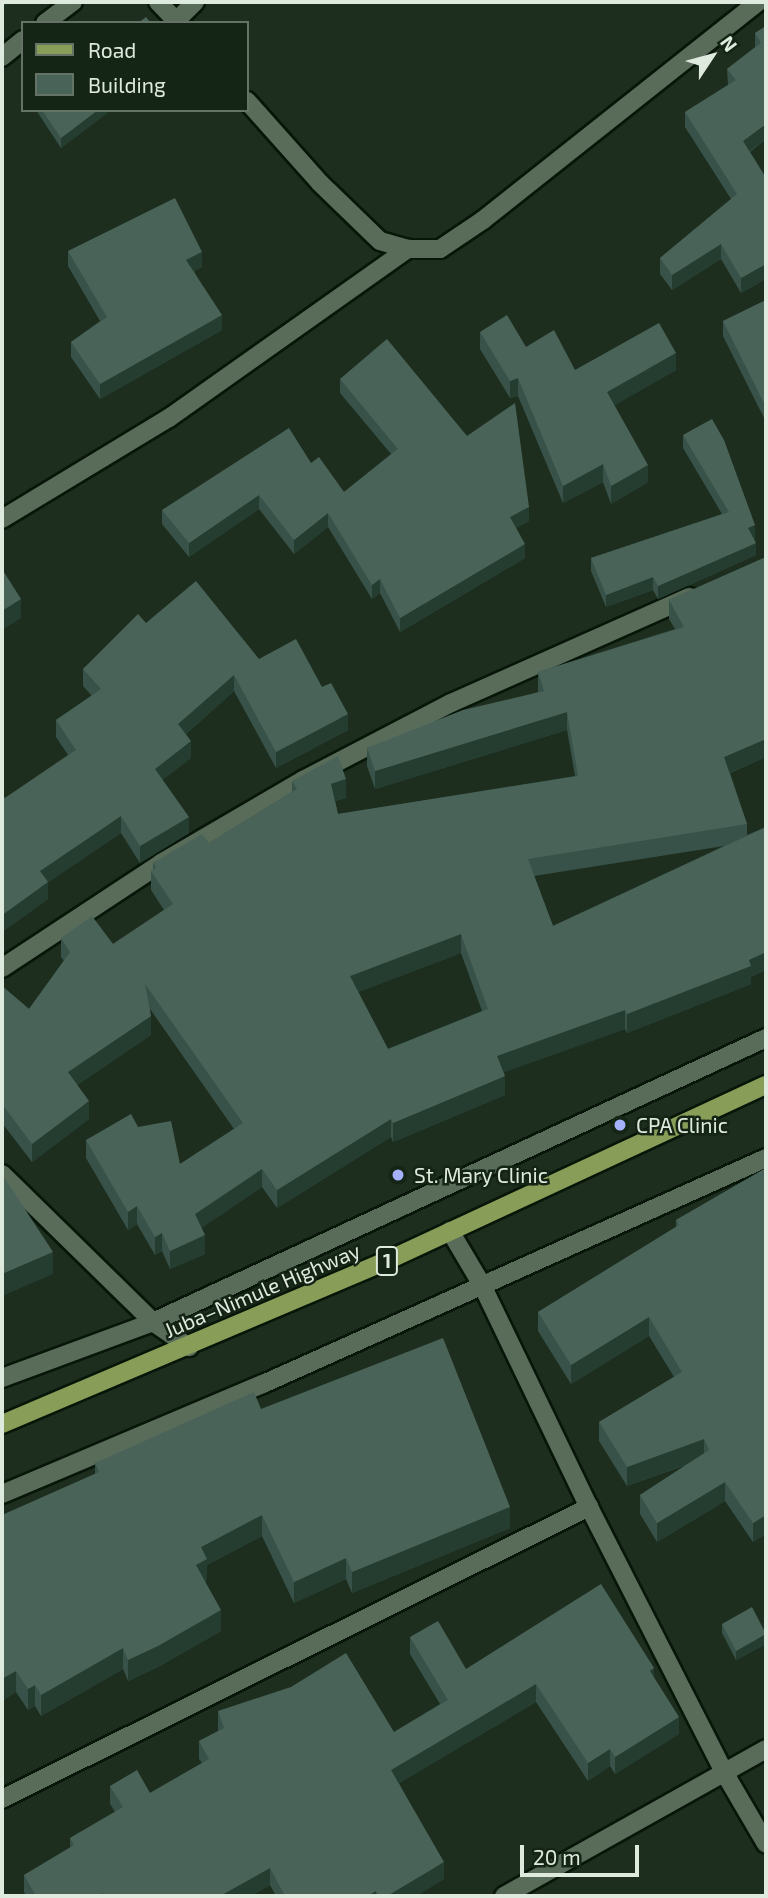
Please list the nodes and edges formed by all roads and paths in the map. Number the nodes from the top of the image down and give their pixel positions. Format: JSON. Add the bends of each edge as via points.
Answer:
{"nodes":[{"id":1,"x":72,"y":2,"type":"edge"},
{"id":2,"x":158,"y":2,"type":"edge"},
{"id":3,"x":195,"y":2,"type":"edge"},
{"id":4,"x":758,"y":2,"type":"edge"},
{"id":5,"x":48,"y":21,"type":"edge"},
{"id":6,"x":176,"y":21,"type":"edge"},
{"id":7,"x":178,"y":21,"type":"edge"},
{"id":8,"x":21,"y":42,"type":"edge"},
{"id":9,"x":2,"y":57,"type":"edge"},
{"id":10,"x":248,"y":102,"type":"edge"},
{"id":11,"x":408,"y":249,"type":"junction"},
{"id":12,"x":2,"y":519,"type":"edge"},
{"id":13,"x":713,"y":587,"type":"edge"},
{"id":14,"x":2,"y":968,"type":"edge"},
{"id":15,"x":766,"y":1038,"type":"edge"},
{"id":16,"x":766,"y":1085,"type":"edge"},
{"id":17,"x":766,"y":1158,"type":"edge"},
{"id":18,"x":2,"y":1174,"type":"edge"},
{"id":19,"x":450,"y":1231,"type":"junction"},
{"id":20,"x":482,"y":1285,"type":"junction"},
{"id":21,"x":153,"y":1322,"type":"junction"},
{"id":22,"x":189,"y":1347,"type":"junction"},
{"id":23,"x":2,"y":1378,"type":"edge"},
{"id":24,"x":2,"y":1424,"type":"edge"},
{"id":25,"x":2,"y":1494,"type":"edge"},
{"id":26,"x":589,"y":1507,"type":"junction"},
{"id":27,"x":766,"y":1749,"type":"edge"},
{"id":28,"x":724,"y":1772,"type":"junction"},
{"id":29,"x":2,"y":1799,"type":"edge"},
{"id":30,"x":766,"y":1844,"type":"edge"},
{"id":31,"x":504,"y":1896,"type":"edge"}],
"edges":[{"from":1,"to":5,"type":"street"},
{"from":2,"to":6,"type":"street"},
{"from":3,"to":7,"type":"street"},
{"from":4,"to":11,"type":"street","via":[[484,220],[440,249]]},
{"from":8,"to":9,"type":"street"},
{"from":10,"to":11,"type":"street","via":[[320,183],[380,241]]},
{"from":11,"to":12,"type":"street","via":[[169,418]]},
{"from":13,"to":14,"type":"street","via":[[451,703],[303,780],[161,863]]},
{"from":15,"to":21,"type":"street"},
{"from":16,"to":19,"type":"main road","name":"Juba–Nimule Highway","number":"1"},
{"from":17,"to":20,"type":"street"},
{"from":18,"to":21,"type":"street"},
{"from":19,"to":20,"type":"street"},
{"from":19,"to":22,"type":"main road","name":"Juba–Nimule Highway","number":"1"},
{"from":20,"to":25,"type":"street"},
{"from":20,"to":26,"type":"street"},
{"from":21,"to":22,"type":"street"},
{"from":21,"to":23,"type":"street"},
{"from":22,"to":24,"type":"main road","name":"Juba–Nimule Highway","number":"1"},
{"from":26,"to":28,"type":"street"},
{"from":26,"to":29,"type":"street"},
{"from":27,"to":28,"type":"street"},
{"from":28,"to":30,"type":"street"},
{"from":28,"to":31,"type":"street"}]}
